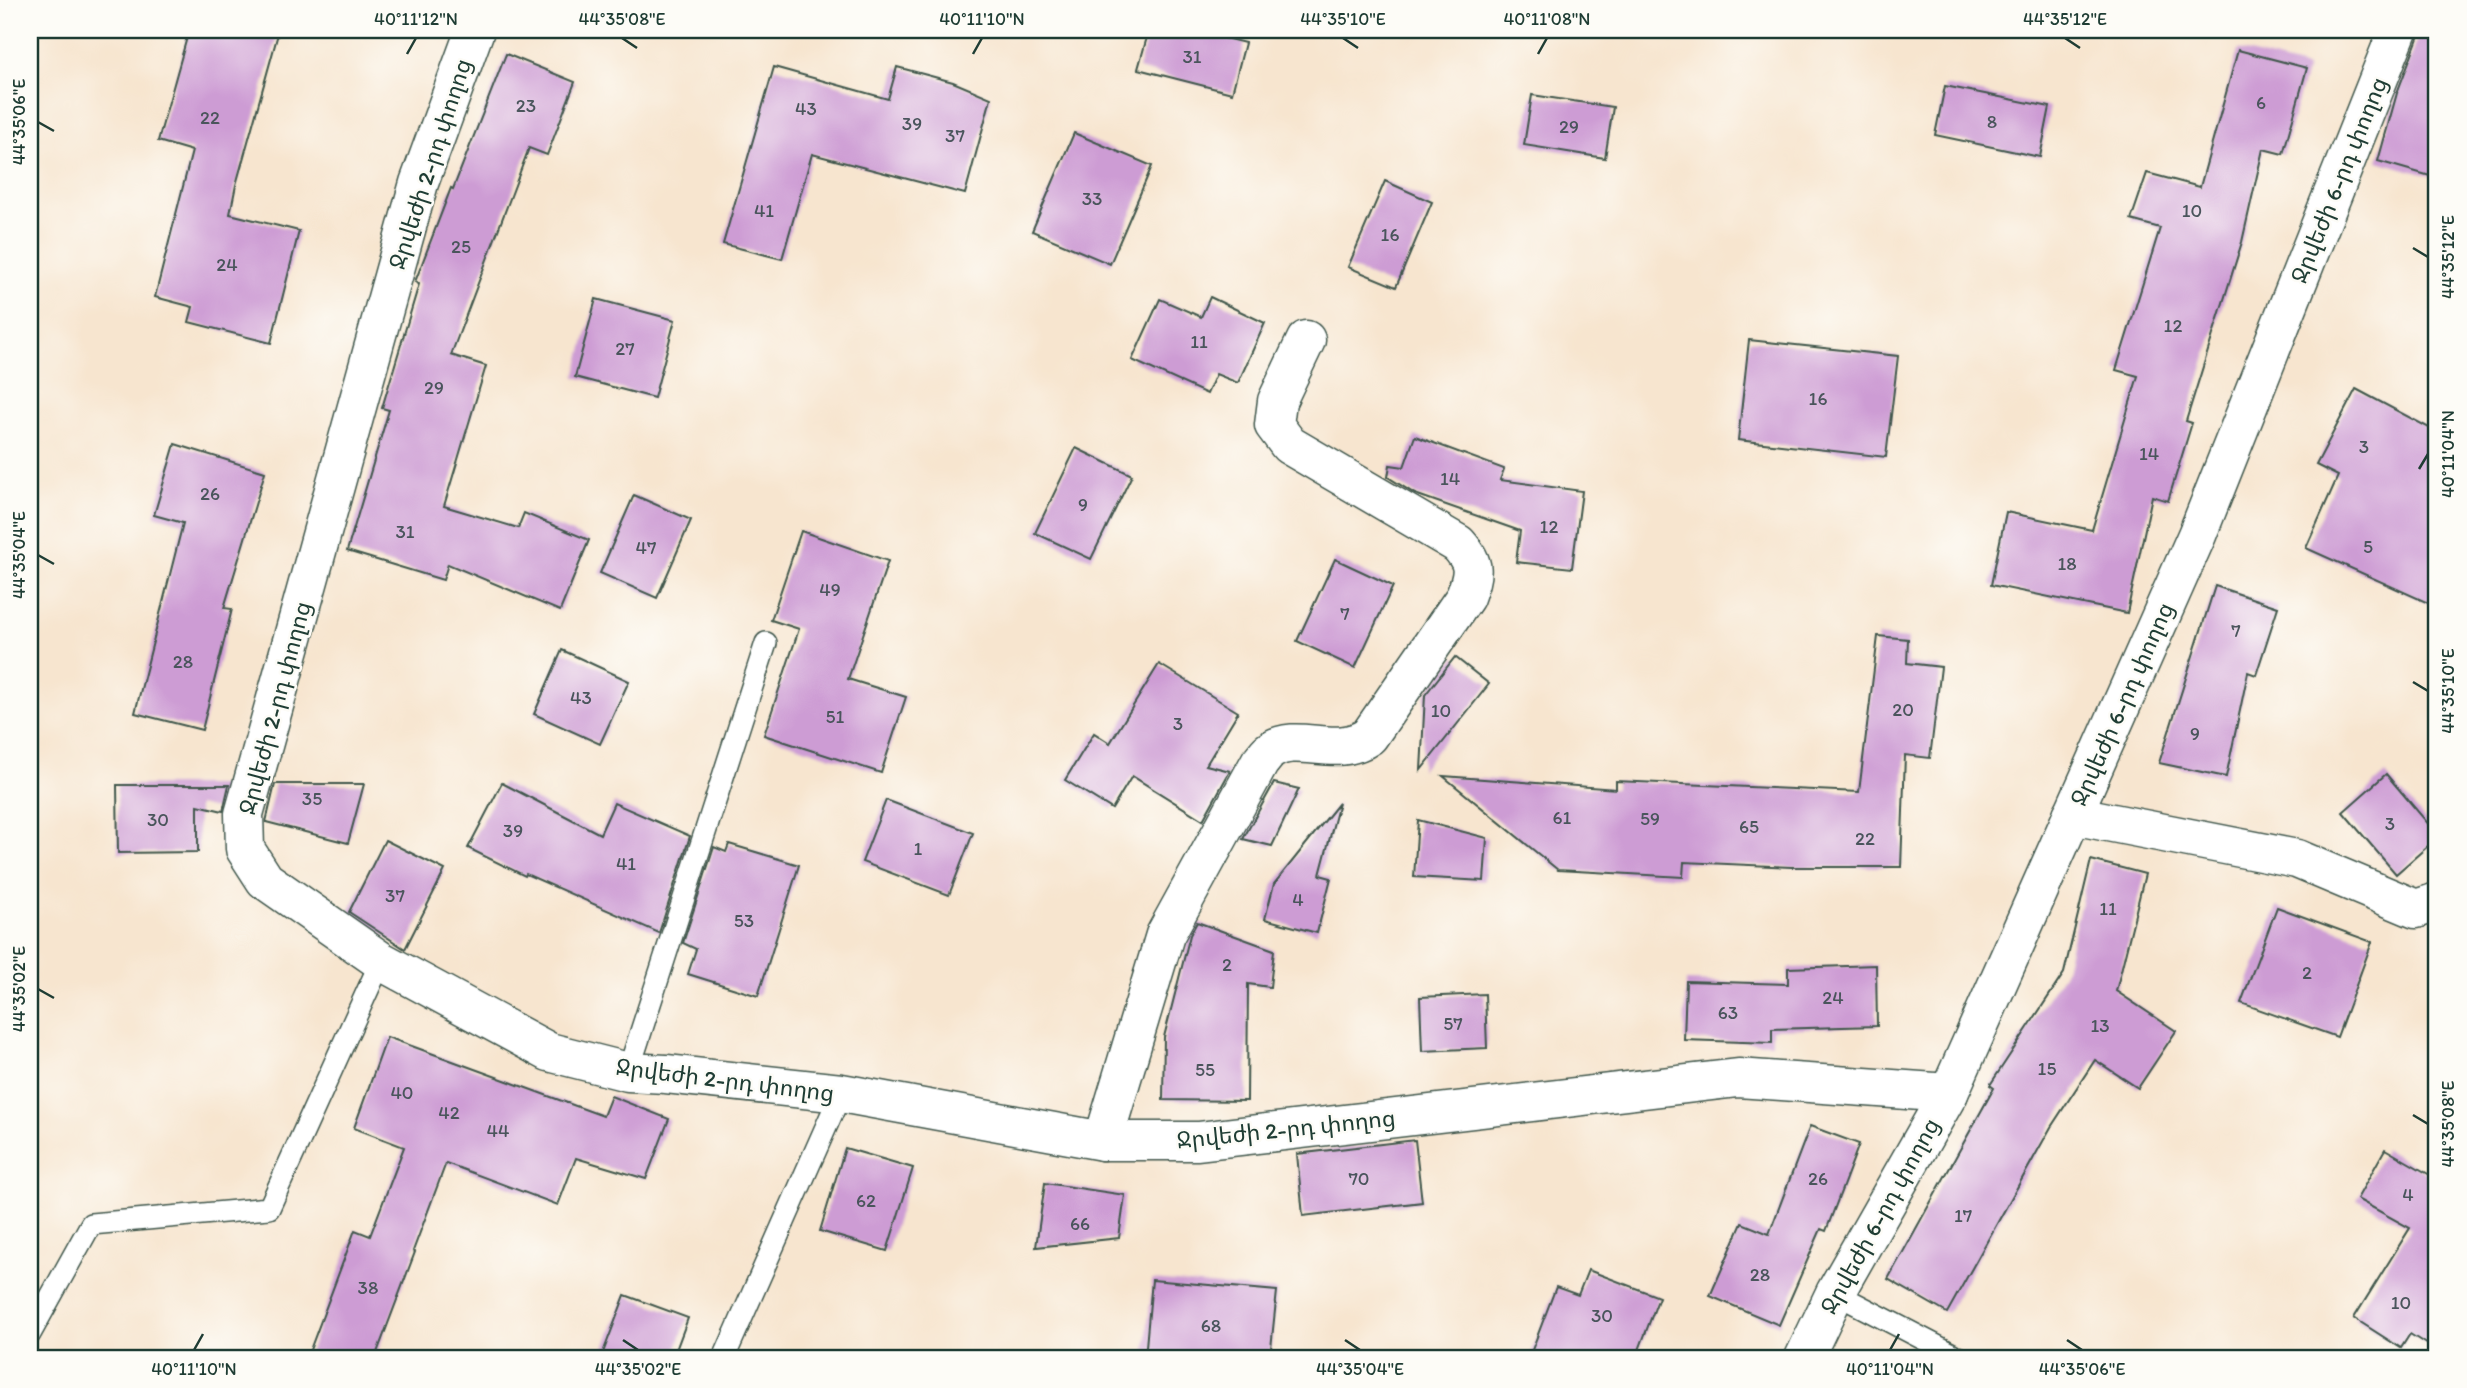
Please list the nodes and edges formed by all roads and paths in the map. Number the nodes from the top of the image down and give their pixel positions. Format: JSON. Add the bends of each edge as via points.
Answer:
{"nodes":[{"id":1,"x":475,"y":30,"type":"edge"},
{"id":2,"x":2398,"y":30,"type":"edge"},
{"id":3,"x":1306,"y":340,"type":"dead end"},
{"id":4,"x":766,"y":643,"type":"dead end"},
{"id":5,"x":2073,"y":815,"type":"junction"},
{"id":6,"x":2437,"y":902,"type":"edge"},
{"id":7,"x":381,"y":961,"type":"junction"},
{"id":8,"x":628,"y":1072,"type":"junction"},
{"id":9,"x":841,"y":1093,"type":"junction"},
{"id":10,"x":1949,"y":1093,"type":"junction"},
{"id":11,"x":1103,"y":1141,"type":"junction"},
{"id":12,"x":1835,"y":1293,"type":"junction"},
{"id":13,"x":30,"y":1334,"type":"edge"},
{"id":14,"x":724,"y":1358,"type":"edge"},
{"id":15,"x":1804,"y":1358,"type":"edge"},
{"id":16,"x":1960,"y":1358,"type":"edge"}],
"edges":[{"from":1,"to":7,"type":"street","name":"Ջրվեժի 2-րդ փողոց","via":[[419,183],[244,814],[245,849],[265,880]]},
{"from":2,"to":5,"type":"street","name":"Ջրվեժի 6-րդ փողոց","via":[[2197,534]]},
{"from":3,"to":11,"type":"street","via":[[1277,401],[1274,425],[1289,445],[1458,544],[1470,557],[1471,579],[1465,597],[1369,736],[1347,747],[1287,744],[1271,750],[1260,762],[1165,935]]},
{"from":4,"to":8,"type":"lane"},
{"from":5,"to":6,"type":"street","via":[[2298,859],[2416,909]]},
{"from":5,"to":10,"type":"street","name":"Ջրվեժի 6-րդ փողոց"},
{"from":7,"to":8,"type":"street","name":"Ջրվեժի 2-րդ փողոց","via":[[549,1052]]},
{"from":7,"to":13,"type":"lane","via":[[269,1209],[90,1224]]},
{"from":8,"to":9,"type":"street","name":"Ջրվեժի 2-րդ փողոց"},
{"from":9,"to":11,"type":"street","name":"Ջրվեժի 2-րդ փողոց"},
{"from":9,"to":14,"type":"lane"},
{"from":10,"to":11,"type":"street","name":"Ջրվեժի 2-րդ փողոց","via":[[1738,1078],[1198,1141]]},
{"from":10,"to":12,"type":"street","name":"Ջրվեժի 6-րդ փողոց"},
{"from":12,"to":15,"type":"street","name":"Ջրվեժի 6-րդ փողոց"},
{"from":12,"to":16,"type":"lane"}]}
